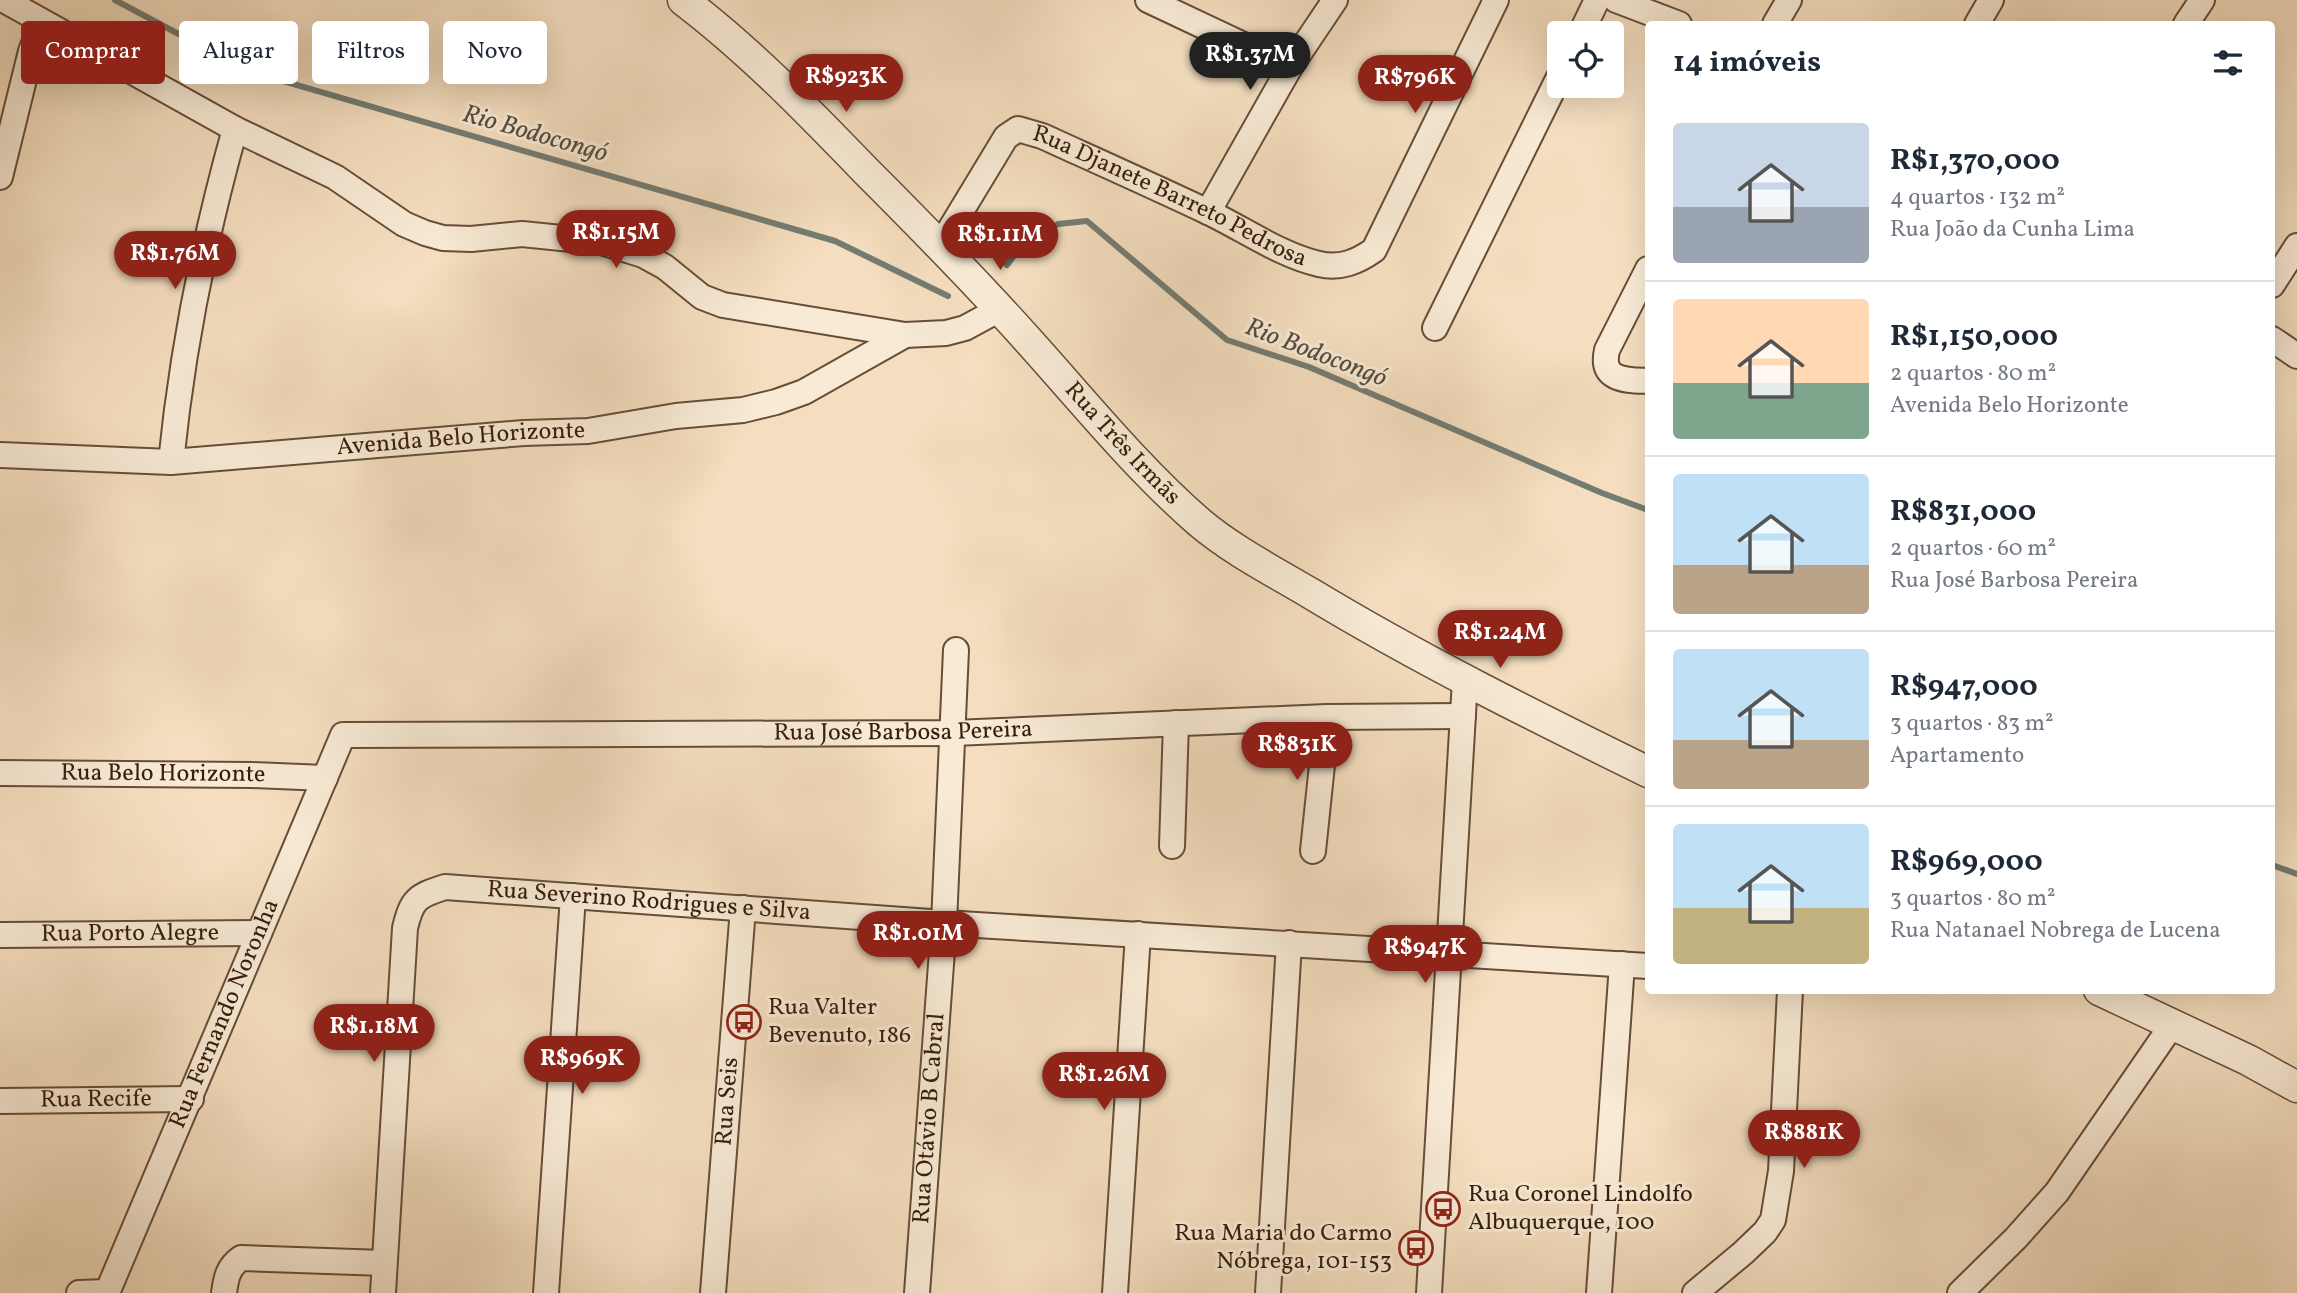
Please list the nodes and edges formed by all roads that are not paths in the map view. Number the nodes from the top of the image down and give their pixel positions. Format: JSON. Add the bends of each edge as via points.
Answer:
{"nodes":[{"id":1,"x":4,"y":0,"type":"edge"},
{"id":2,"x":683,"y":0,"type":"edge"},
{"id":3,"x":1148,"y":0,"type":"edge"},
{"id":4,"x":1335,"y":0,"type":"edge"},
{"id":5,"x":1496,"y":0,"type":"edge"},
{"id":6,"x":1597,"y":0,"type":"edge"},
{"id":7,"x":1616,"y":0,"type":"edge"},
{"id":8,"x":1788,"y":0,"type":"edge"},
{"id":9,"x":1992,"y":0,"type":"edge"},
{"id":10,"x":2202,"y":0,"type":"edge"},
{"id":11,"x":39,"y":21,"type":"edge"},
{"id":12,"x":1587,"y":21,"type":"edge"},
{"id":13,"x":1671,"y":21,"type":"edge"},
{"id":14,"x":1777,"y":21,"type":"edge"},
{"id":15,"x":1979,"y":21,"type":"edge"},
{"id":16,"x":2188,"y":21,"type":"edge"},
{"id":17,"x":1290,"y":67,"type":"junction"},
{"id":18,"x":23,"y":84,"type":"edge"},
{"id":19,"x":152,"y":84,"type":"edge"},
{"id":20,"x":1549,"y":98,"type":"edge"},
{"id":21,"x":235,"y":130,"type":"junction"},
{"id":22,"x":0,"y":177,"type":"edge"},
{"id":23,"x":1208,"y":212,"type":"junction"},
{"id":24,"x":940,"y":246,"type":"junction"},
{"id":25,"x":2297,"y":246,"type":"edge"},
{"id":26,"x":1645,"y":275,"type":"edge"},
{"id":27,"x":2275,"y":280,"type":"edge"},
{"id":28,"x":998,"y":306,"type":"junction"},
{"id":29,"x":1435,"y":328,"type":"dead end"},
{"id":30,"x":905,"y":335,"type":"junction"},
{"id":31,"x":2275,"y":342,"type":"edge"},
{"id":32,"x":2297,"y":356,"type":"edge"},
{"id":33,"x":1639,"y":381,"type":"edge"},
{"id":34,"x":0,"y":454,"type":"edge"},
{"id":35,"x":171,"y":462,"type":"junction"},
{"id":36,"x":956,"y":650,"type":"dead end"},
{"id":37,"x":1465,"y":680,"type":"junction"},
{"id":38,"x":1463,"y":716,"type":"junction"},
{"id":39,"x":1327,"y":717,"type":"junction"},
{"id":40,"x":1176,"y":723,"type":"junction"},
{"id":41,"x":954,"y":733,"type":"junction"},
{"id":42,"x":343,"y":734,"type":"joint"},
{"id":43,"x":1645,"y":770,"type":"edge"},
{"id":44,"x":0,"y":774,"type":"edge"},
{"id":45,"x":325,"y":779,"type":"junction"},
{"id":46,"x":1172,"y":846,"type":"dead end"},
{"id":47,"x":1313,"y":851,"type":"dead end"},
{"id":48,"x":573,"y":896,"type":"junction"},
{"id":49,"x":743,"y":908,"type":"junction"},
{"id":50,"x":944,"y":923,"type":"junction"},
{"id":51,"x":259,"y":933,"type":"junction"},
{"id":52,"x":0,"y":934,"type":"edge"},
{"id":53,"x":1138,"y":934,"type":"junction"},
{"id":54,"x":1289,"y":943,"type":"junction"},
{"id":55,"x":1449,"y":953,"type":"junction"},
{"id":56,"x":1622,"y":964,"type":"junction"},
{"id":57,"x":1645,"y":966,"type":"edge"},
{"id":58,"x":1790,"y":994,"type":"edge"},
{"id":59,"x":2107,"y":994,"type":"edge"},
{"id":60,"x":2172,"y":1026,"type":"junction"},
{"id":61,"x":2297,"y":1087,"type":"edge"},
{"id":62,"x":191,"y":1099,"type":"junction"},
{"id":63,"x":0,"y":1101,"type":"edge"},
{"id":64,"x":384,"y":1263,"type":"junction"},
{"id":65,"x":224,"y":1291,"type":"edge"},
{"id":66,"x":79,"y":1293,"type":"edge"},
{"id":67,"x":107,"y":1293,"type":"edge"},
{"id":68,"x":383,"y":1293,"type":"edge"},
{"id":69,"x":546,"y":1293,"type":"edge"},
{"id":70,"x":713,"y":1293,"type":"edge"},
{"id":71,"x":917,"y":1293,"type":"edge"},
{"id":72,"x":1115,"y":1293,"type":"edge"},
{"id":73,"x":1268,"y":1293,"type":"edge"},
{"id":74,"x":1429,"y":1293,"type":"edge"},
{"id":75,"x":1599,"y":1293,"type":"edge"},
{"id":76,"x":1695,"y":1293,"type":"edge"},
{"id":77,"x":1960,"y":1293,"type":"edge"}],
"edges":[{"from":1,"to":11,"type":"street"},
{"from":2,"to":24,"type":"street","name":"Rua Três Irmãs","via":[[782,84]]},
{"from":3,"to":17,"type":"street"},
{"from":4,"to":17,"type":"street"},
{"from":5,"to":23,"type":"street","name":"Rua Djanete Barreto Pedrosa","via":[[1374,250],[1359,261],[1340,266],[1320,264]]},
{"from":6,"to":12,"type":"street"},
{"from":7,"to":13,"type":"street"},
{"from":8,"to":14,"type":"street"},
{"from":9,"to":15,"type":"street"},
{"from":10,"to":16,"type":"street"},
{"from":17,"to":23,"type":"street"},
{"from":18,"to":22,"type":"street"},
{"from":19,"to":21,"type":"street"},
{"from":20,"to":29,"type":"street"},
{"from":21,"to":30,"type":"street","via":[[335,177],[425,233],[443,238],[522,234],[601,242],[643,255],[702,297],[723,305]]},
{"from":21,"to":35,"type":"street","via":[[208,235]]},
{"from":23,"to":24,"type":"street","name":"Rua Djanete Barreto Pedrosa","via":[[1018,129],[1006,137]]},
{"from":24,"to":28,"type":"street","name":"Rua Três Irmãs"},
{"from":25,"to":27,"type":"street"},
{"from":26,"to":33,"type":"street","via":[[1605,361],[1612,374]]},
{"from":28,"to":30,"type":"street","via":[[965,328]]},
{"from":28,"to":37,"type":"street","name":"Rua Três Irmãs","via":[[1115,437],[1202,524],[1331,606]]},
{"from":30,"to":35,"type":"street","name":"Avenida Belo Horizonte","via":[[804,391],[743,410],[588,431]]},
{"from":31,"to":32,"type":"street"},
{"from":34,"to":35,"type":"street","name":"Avenida Belo Horizonte"},
{"from":36,"to":41,"type":"street","name":"Rua Otávio B Cabral"},
{"from":37,"to":38,"type":"street"},
{"from":37,"to":43,"type":"street","name":"Rua Três Irmãs"},
{"from":38,"to":39,"type":"street","name":"Rua José Barbosa Pereira"},
{"from":38,"to":55,"type":"street"},
{"from":39,"to":40,"type":"street","name":"Rua José Barbosa Pereira"},
{"from":39,"to":47,"type":"street"},
{"from":40,"to":41,"type":"street","name":"Rua José Barbosa Pereira"},
{"from":40,"to":46,"type":"street"},
{"from":41,"to":42,"type":"street","name":"Rua José Barbosa Pereira"},
{"from":41,"to":50,"type":"street","name":"Rua Otávio B Cabral"},
{"from":42,"to":45,"type":"street","name":"Rua Fernando Noronha"},
{"from":44,"to":45,"type":"street","name":"Rua Belo Horizonte"},
{"from":45,"to":51,"type":"street","name":"Rua Fernando Noronha"},
{"from":48,"to":49,"type":"street","name":"Rua Severino Rodrigues e Silva"},
{"from":48,"to":64,"type":"street","name":"Rua Severino Rodrigues e Silva","via":[[445,887],[428,892],[409,909]]},
{"from":48,"to":69,"type":"street"},
{"from":49,"to":50,"type":"street","name":"Rua Severino Rodrigues e Silva"},
{"from":49,"to":70,"type":"street","name":"Rua Seis"},
{"from":50,"to":53,"type":"street","name":"Rua Severino Rodrigues e Silva"},
{"from":50,"to":71,"type":"street","name":"Rua Otávio B Cabral"},
{"from":51,"to":52,"type":"street","name":"Rua Porto Alegre"},
{"from":51,"to":62,"type":"street","name":"Rua Fernando Noronha"},
{"from":53,"to":54,"type":"street","name":"Rua Severino Rodrigues e Silva"},
{"from":53,"to":72,"type":"street"},
{"from":54,"to":55,"type":"street","name":"Rua Severino Rodrigues e Silva"},
{"from":54,"to":73,"type":"street"},
{"from":55,"to":56,"type":"street","name":"Rua Severino Rodrigues e Silva"},
{"from":55,"to":74,"type":"street"},
{"from":56,"to":57,"type":"street","name":"Rua Severino Rodrigues e Silva"},
{"from":56,"to":75,"type":"street"},
{"from":58,"to":76,"type":"street","via":[[1782,1171],[1773,1220],[1743,1253]]},
{"from":59,"to":60,"type":"street"},
{"from":60,"to":61,"type":"street"},
{"from":60,"to":77,"type":"street","via":[[2057,1192]]},
{"from":62,"to":63,"type":"street","name":"Rua Recife"},
{"from":62,"to":67,"type":"street","name":"Rua Fernando Noronha"},
{"from":64,"to":65,"type":"street","via":[[241,1258],[228,1272]]},
{"from":64,"to":68,"type":"street"},
{"from":66,"to":67,"type":"street"}]}
